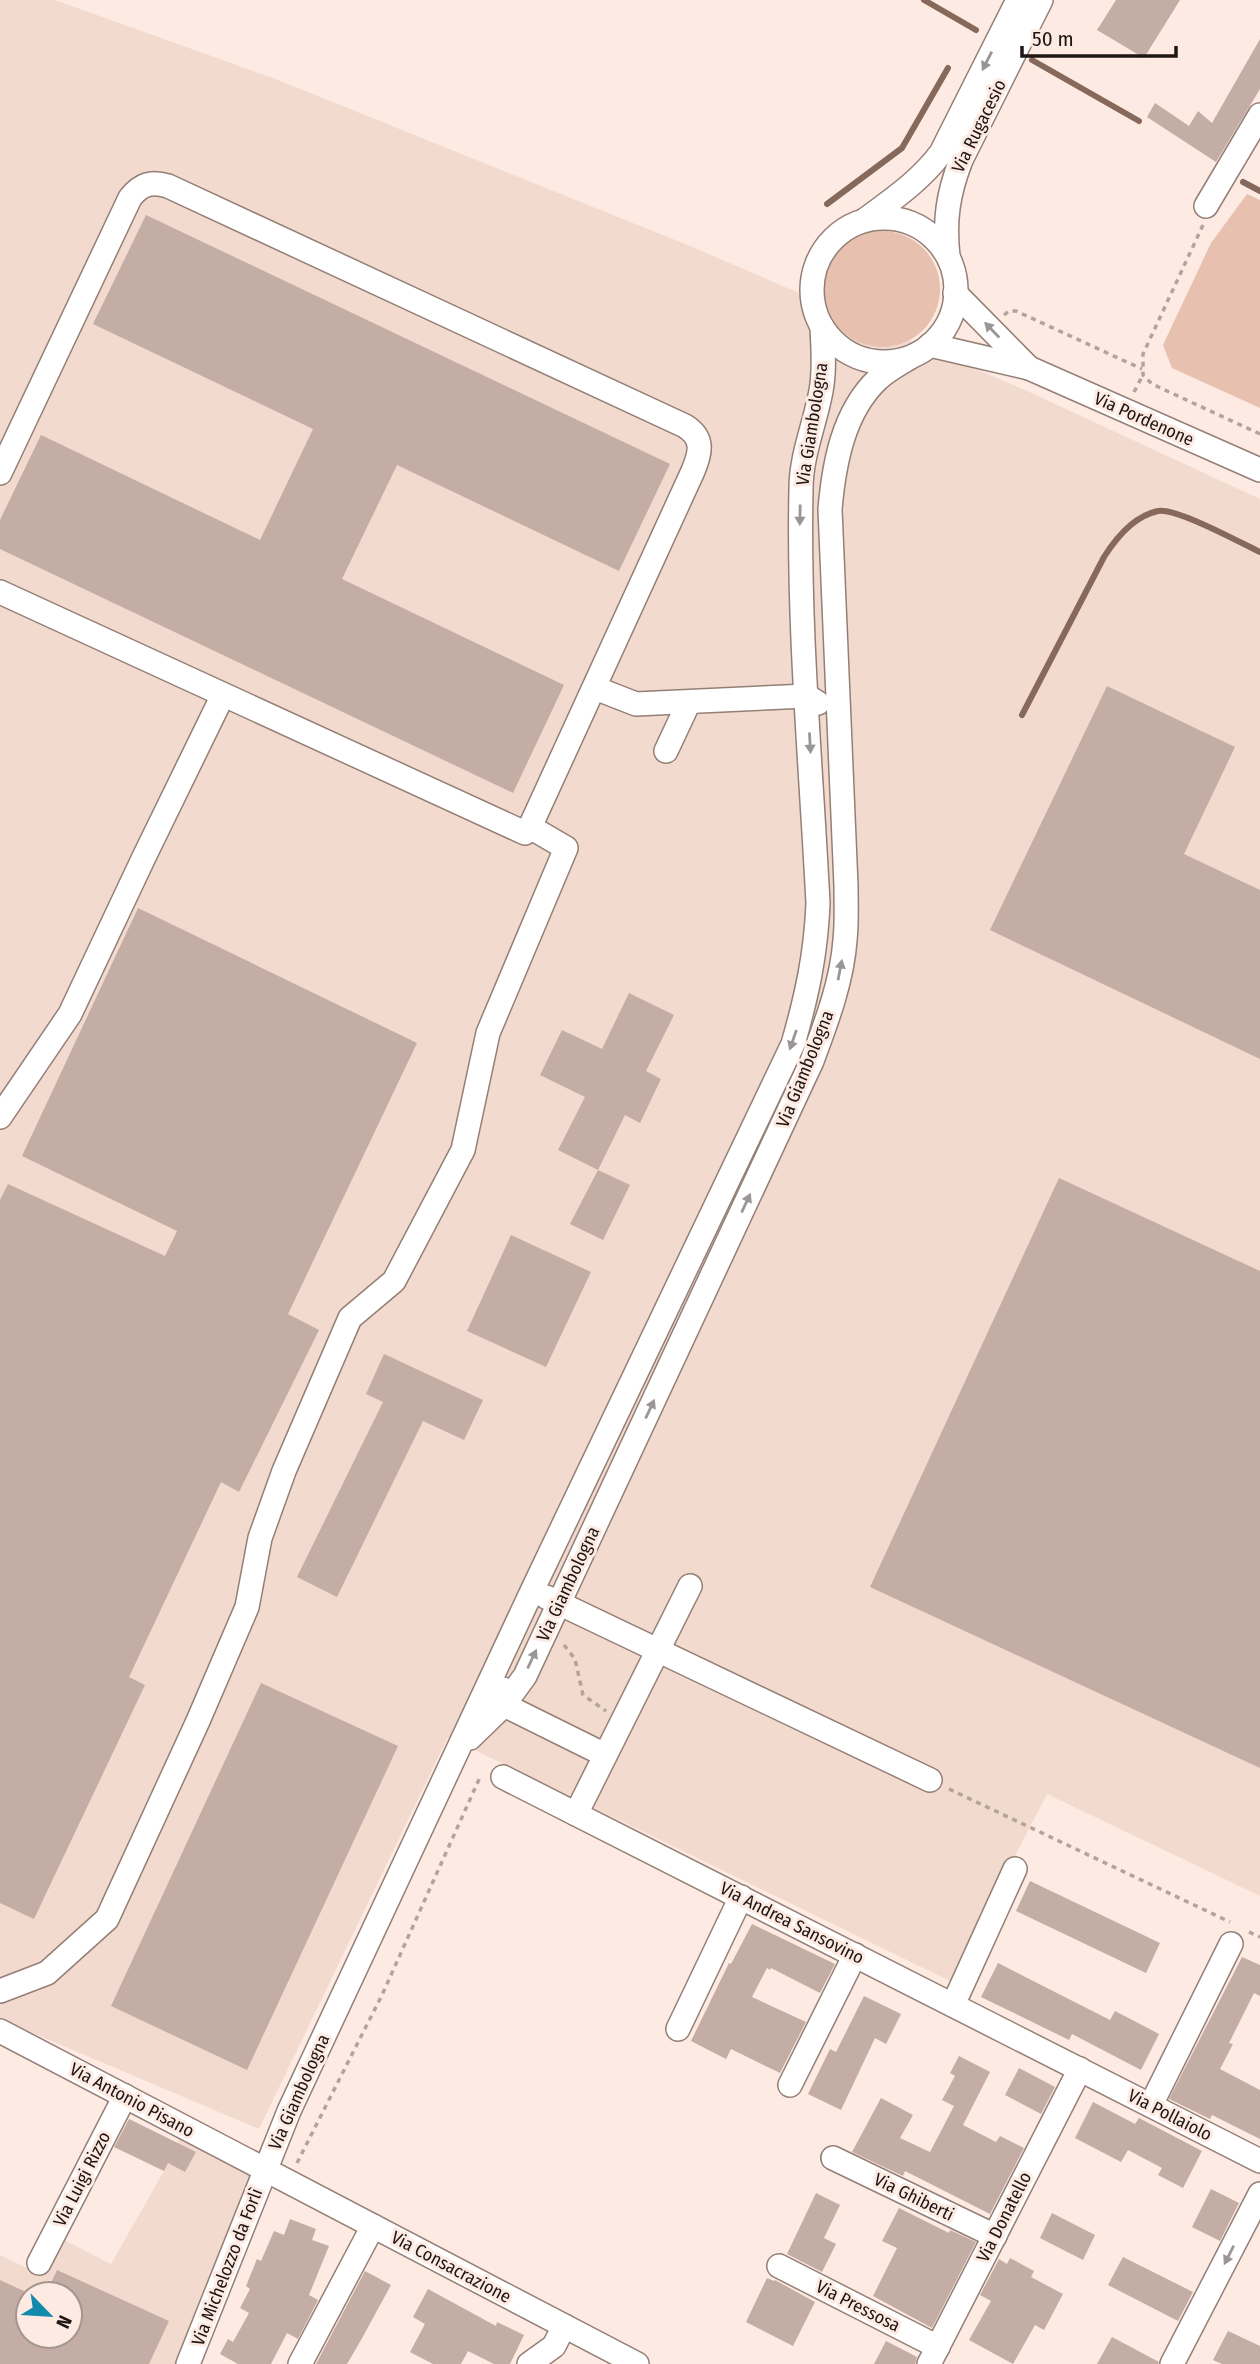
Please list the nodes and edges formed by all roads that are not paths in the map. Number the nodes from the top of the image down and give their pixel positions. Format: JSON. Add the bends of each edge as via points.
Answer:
{"nodes":[{"id":1,"x":1018,"y":0,"type":"edge"},
{"id":2,"x":1041,"y":0,"type":"edge"},
{"id":3,"x":1260,"y":115,"type":"edge"},
{"id":4,"x":1206,"y":214,"type":"road end"},
{"id":5,"x":863,"y":222,"type":"junction"},
{"id":6,"x":948,"y":259,"type":"junction"},
{"id":7,"x":955,"y":293,"type":"junction"},
{"id":8,"x":822,"y":327,"type":"junction"},
{"id":9,"x":930,"y":345,"type":"junction"},
{"id":10,"x":909,"y":358,"type":"junction"},
{"id":11,"x":1029,"y":368,"type":"junction"},
{"id":12,"x":1260,"y":470,"type":"edge"},
{"id":13,"x":0,"y":473,"type":"edge"},
{"id":14,"x":0,"y":592,"type":"edge"},
{"id":15,"x":595,"y":688,"type":"junction"},
{"id":16,"x":223,"y":695,"type":"junction"},
{"id":17,"x":807,"y":696,"type":"junction"},
{"id":18,"x":689,"y":702,"type":"junction"},
{"id":19,"x":838,"y":716,"type":"junction"},
{"id":20,"x":666,"y":751,"type":"dead end"},
{"id":21,"x":530,"y":827,"type":"junction"},
{"id":22,"x":0,"y":1117,"type":"edge"},
{"id":23,"x":694,"y":1252,"type":"junction"},
{"id":24,"x":626,"y":1439,"type":"junction"},
{"id":25,"x":690,"y":1586,"type":"dead end"},
{"id":26,"x":551,"y":1600,"type":"junction"},
{"id":27,"x":658,"y":1651,"type":"junction"},
{"id":28,"x":504,"y":1705,"type":"junction"},
{"id":29,"x":458,"y":1749,"type":"junction"},
{"id":30,"x":605,"y":1755,"type":"junction"},
{"id":31,"x":503,"y":1777,"type":"road end"},
{"id":32,"x":930,"y":1780,"type":"road end"},
{"id":33,"x":576,"y":1814,"type":"junction"},
{"id":34,"x":1015,"y":1869,"type":"dead end"},
{"id":35,"x":741,"y":1897,"type":"junction"},
{"id":36,"x":1231,"y":1944,"type":"dead end"},
{"id":37,"x":855,"y":1955,"type":"junction"},
{"id":38,"x":0,"y":1991,"type":"edge"},
{"id":39,"x":953,"y":2005,"type":"junction"},
{"id":40,"x":678,"y":2029,"type":"dead end"},
{"id":41,"x":0,"y":2031,"type":"edge"},
{"id":42,"x":1080,"y":2069,"type":"junction"},
{"id":43,"x":790,"y":2085,"type":"dead end"},
{"id":44,"x":124,"y":2096,"type":"junction"},
{"id":45,"x":1151,"y":2105,"type":"junction"},
{"id":46,"x":1258,"y":2155,"type":"edge"},
{"id":47,"x":832,"y":2158,"type":"dead end"},
{"id":48,"x":265,"y":2169,"type":"junction"},
{"id":49,"x":1260,"y":2194,"type":"edge"},
{"id":50,"x":373,"y":2226,"type":"junction"},
{"id":51,"x":995,"y":2236,"type":"junction"},
{"id":52,"x":40,"y":2263,"type":"dead end"},
{"id":53,"x":779,"y":2266,"type":"dead end"},
{"id":54,"x":564,"y":2326,"type":"junction"},
{"id":55,"x":933,"y":2355,"type":"edge"},
{"id":56,"x":188,"y":2364,"type":"edge"},
{"id":57,"x":300,"y":2364,"type":"edge"},
{"id":58,"x":529,"y":2364,"type":"edge"},
{"id":59,"x":637,"y":2364,"type":"edge"},
{"id":60,"x":1172,"y":2364,"type":"edge"}],
"edges":[{"from":1,"to":5,"type":"street","name":"Via Rugacesio","one_way":true,"via":[[941,153],[909,188]]},
{"from":2,"to":6,"type":"street","name":"Via Rugacesio","via":[[951,185],[945,225]]},
{"from":3,"to":4,"type":"street"},
{"from":5,"to":6,"type":"street","via":[[888,219],[912,225],[933,239]]},
{"from":5,"to":8,"type":"street","via":[[838,235],[818,261],[812,294]]},
{"from":6,"to":7,"type":"street"},
{"from":7,"to":9,"type":"street","via":[[947,324]]},
{"from":11,"to":7,"type":"street","name":"Via Pordenone","one_way":true},
{"from":8,"to":10,"type":"street","via":[[836,344],[860,358],[887,362]]},
{"from":8,"to":17,"type":"street","name":"Via Giambologna","one_way":true,"via":[[821,390],[801,483],[799,552]]},
{"from":9,"to":10,"type":"street"},
{"from":9,"to":11,"type":"street","name":"Via Pordenone"},
{"from":10,"to":19,"type":"street","name":"Via Giambologna","via":[[878,379],[857,406],[833,474],[830,509]]},
{"from":11,"to":12,"type":"street","name":"Via Pordenone"},
{"from":13,"to":15,"type":"street","via":[[130,198],[148,183],[168,186],[694,432],[699,457]]},
{"from":14,"to":16,"type":"street"},
{"from":15,"to":18,"type":"street","via":[[636,704]]},
{"from":15,"to":21,"type":"street"},
{"from":16,"to":21,"type":"street","via":[[521,833]]},
{"from":16,"to":22,"type":"street","via":[[70,1014]]},
{"from":17,"to":18,"type":"street"},
{"from":17,"to":19,"type":"street"},
{"from":17,"to":23,"type":"street","name":"Via Giambologna","one_way":true,"via":[[818,903],[809,990],[793,1044]]},
{"from":18,"to":20,"type":"street"},
{"from":24,"to":19,"type":"street","name":"Via Giambologna","one_way":true,"via":[[812,1061],[836,990],[845,942],[846,886]]},
{"from":21,"to":38,"type":"street","via":[[566,848],[488,1033],[463,1150],[394,1281],[350,1318],[260,1538],[247,1607],[107,1919],[47,1973]]},
{"from":23,"to":24,"type":"street","name":"Via Giambologna","via":[[681,1304]]},
{"from":23,"to":29,"type":"street","name":"Via Giambologna"},
{"from":24,"to":26,"type":"street","name":"Via Giambologna"},
{"from":25,"to":27,"type":"street"},
{"from":26,"to":27,"type":"street"},
{"from":26,"to":28,"type":"street","name":"Via Giambologna","via":[[525,1676]]},
{"from":27,"to":30,"type":"street"},
{"from":27,"to":32,"type":"street"},
{"from":28,"to":29,"type":"street","name":"Via Giambologna"},
{"from":28,"to":30,"type":"street"},
{"from":29,"to":48,"type":"street","name":"Via Giambologna"},
{"from":30,"to":33,"type":"street"},
{"from":31,"to":33,"type":"street","name":"Via Andrea Sansovino"},
{"from":33,"to":35,"type":"street","name":"Via Andrea Sansovino"},
{"from":34,"to":39,"type":"street"},
{"from":35,"to":37,"type":"street","name":"Via Andrea Sansovino"},
{"from":35,"to":40,"type":"street"},
{"from":36,"to":45,"type":"street"},
{"from":37,"to":39,"type":"street","name":"Via Andrea Sansovino"},
{"from":37,"to":43,"type":"street"},
{"from":39,"to":42,"type":"street","name":"Via Andrea Sansovino"},
{"from":41,"to":44,"type":"street","name":"Via Antonio Pisano"},
{"from":42,"to":45,"type":"street","name":"Via Pollaiolo"},
{"from":42,"to":51,"type":"street","name":"Via Donatello"},
{"from":44,"to":48,"type":"street","name":"Via Antonio Pisano"},
{"from":44,"to":52,"type":"street","name":"Via Luigi Rizzo"},
{"from":45,"to":46,"type":"street","name":"Via Pollaiolo"},
{"from":47,"to":51,"type":"street","name":"Via Ghiberti"},
{"from":48,"to":50,"type":"street","name":"Via Consacrazione"},
{"from":48,"to":56,"type":"street","name":"Via Michelozzo da Forlì"},
{"from":49,"to":60,"type":"street","one_way":true},
{"from":50,"to":54,"type":"street","name":"Via Consacrazione"},
{"from":50,"to":57,"type":"street"},
{"from":51,"to":55,"type":"street","name":"Via Donatello"},
{"from":53,"to":55,"type":"street","name":"Via Pressosa"},
{"from":54,"to":58,"type":"street","via":[[554,2346]]},
{"from":54,"to":59,"type":"street","name":"Via Consacrazione"}]}
